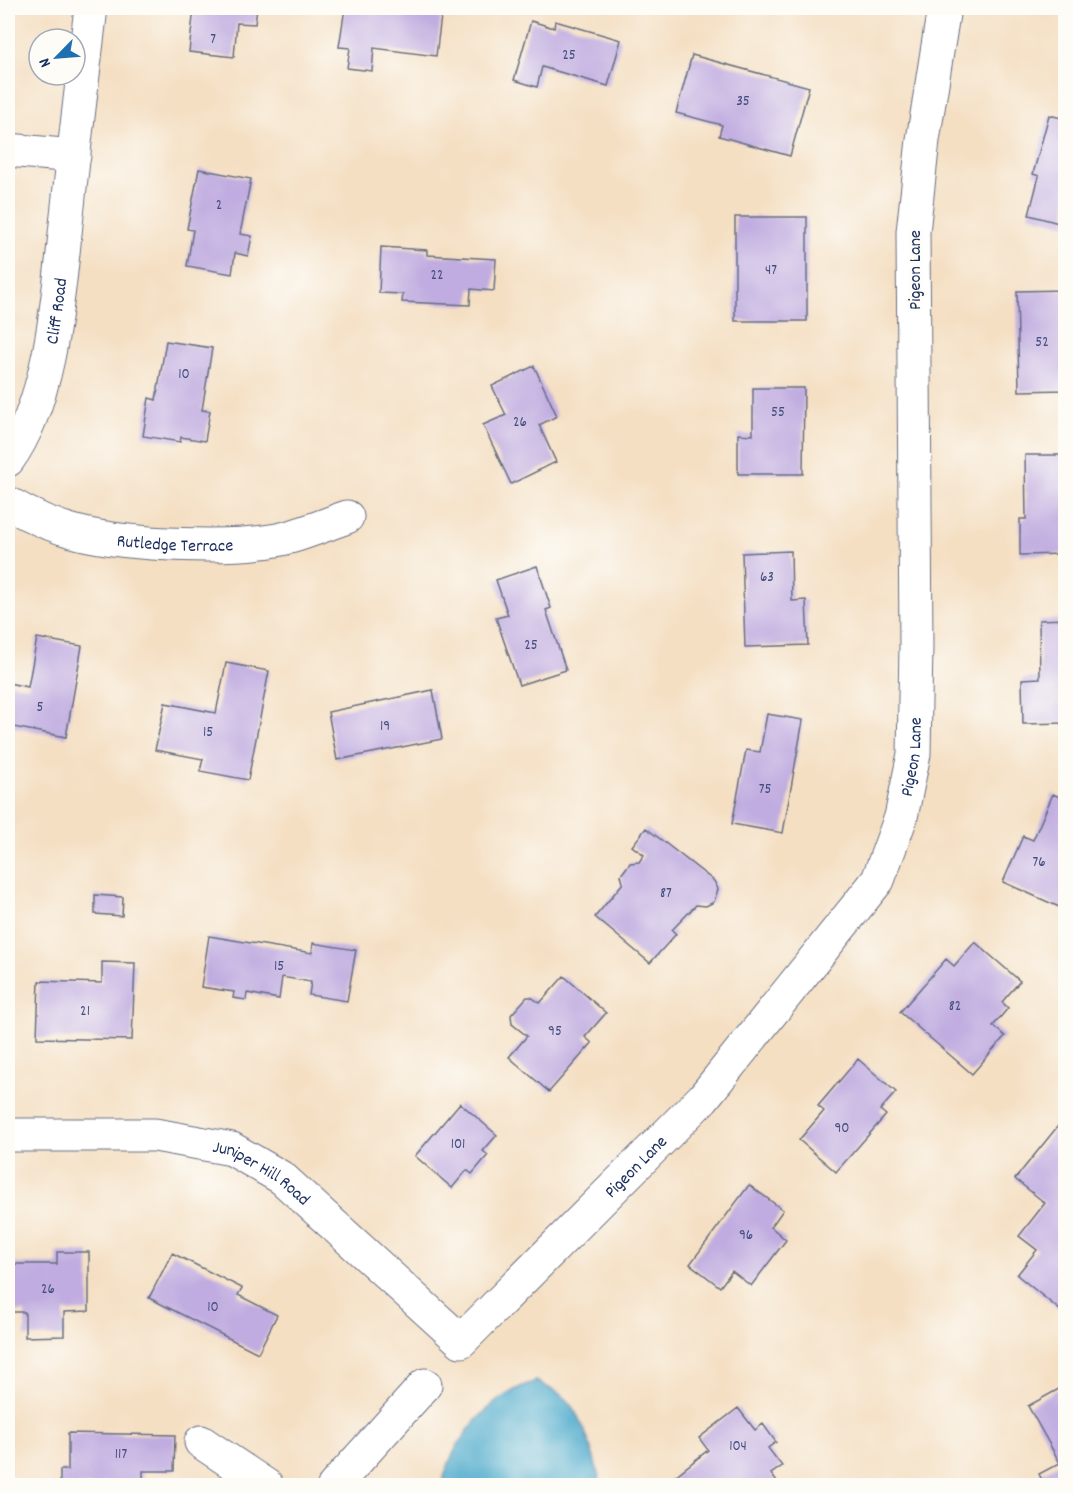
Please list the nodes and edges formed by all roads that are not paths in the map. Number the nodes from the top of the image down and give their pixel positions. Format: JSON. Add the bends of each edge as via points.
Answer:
{"nodes":[{"id":1,"x":91,"y":8,"type":"edge"},
{"id":2,"x":943,"y":8,"type":"edge"},
{"id":3,"x":8,"y":150,"type":"edge"},
{"id":4,"x":74,"y":156,"type":"junction"},
{"id":5,"x":8,"y":460,"type":"edge"},
{"id":6,"x":8,"y":503,"type":"edge"},
{"id":7,"x":347,"y":517,"type":"dead end"},
{"id":8,"x":8,"y":1135,"type":"edge"},
{"id":9,"x":461,"y":1341,"type":"joint"},
{"id":10,"x":424,"y":1385,"type":"dead end"},
{"id":11,"x":201,"y":1442,"type":"dead end"},
{"id":12,"x":267,"y":1485,"type":"edge"},
{"id":13,"x":334,"y":1485,"type":"edge"}],
"edges":[{"from":1,"to":4,"type":"street","name":"Cliff Road"},
{"from":2,"to":9,"type":"street","name":"Pigeon Lane","via":[[913,232],[914,754],[901,817],[878,880],[703,1098]]},
{"from":3,"to":4,"type":"street"},
{"from":4,"to":5,"type":"street","name":"Cliff Road","via":[[56,316],[40,385],[19,444]]},
{"from":6,"to":7,"type":"street","name":"Rutledge Terrace","via":[[33,517],[80,533],[150,542],[238,544],[286,538]]},
{"from":8,"to":9,"type":"street","name":"Juniper Hill Road","via":[[155,1135],[232,1149],[282,1178]]},
{"from":10,"to":13,"type":"street"},
{"from":11,"to":12,"type":"street"}]}
